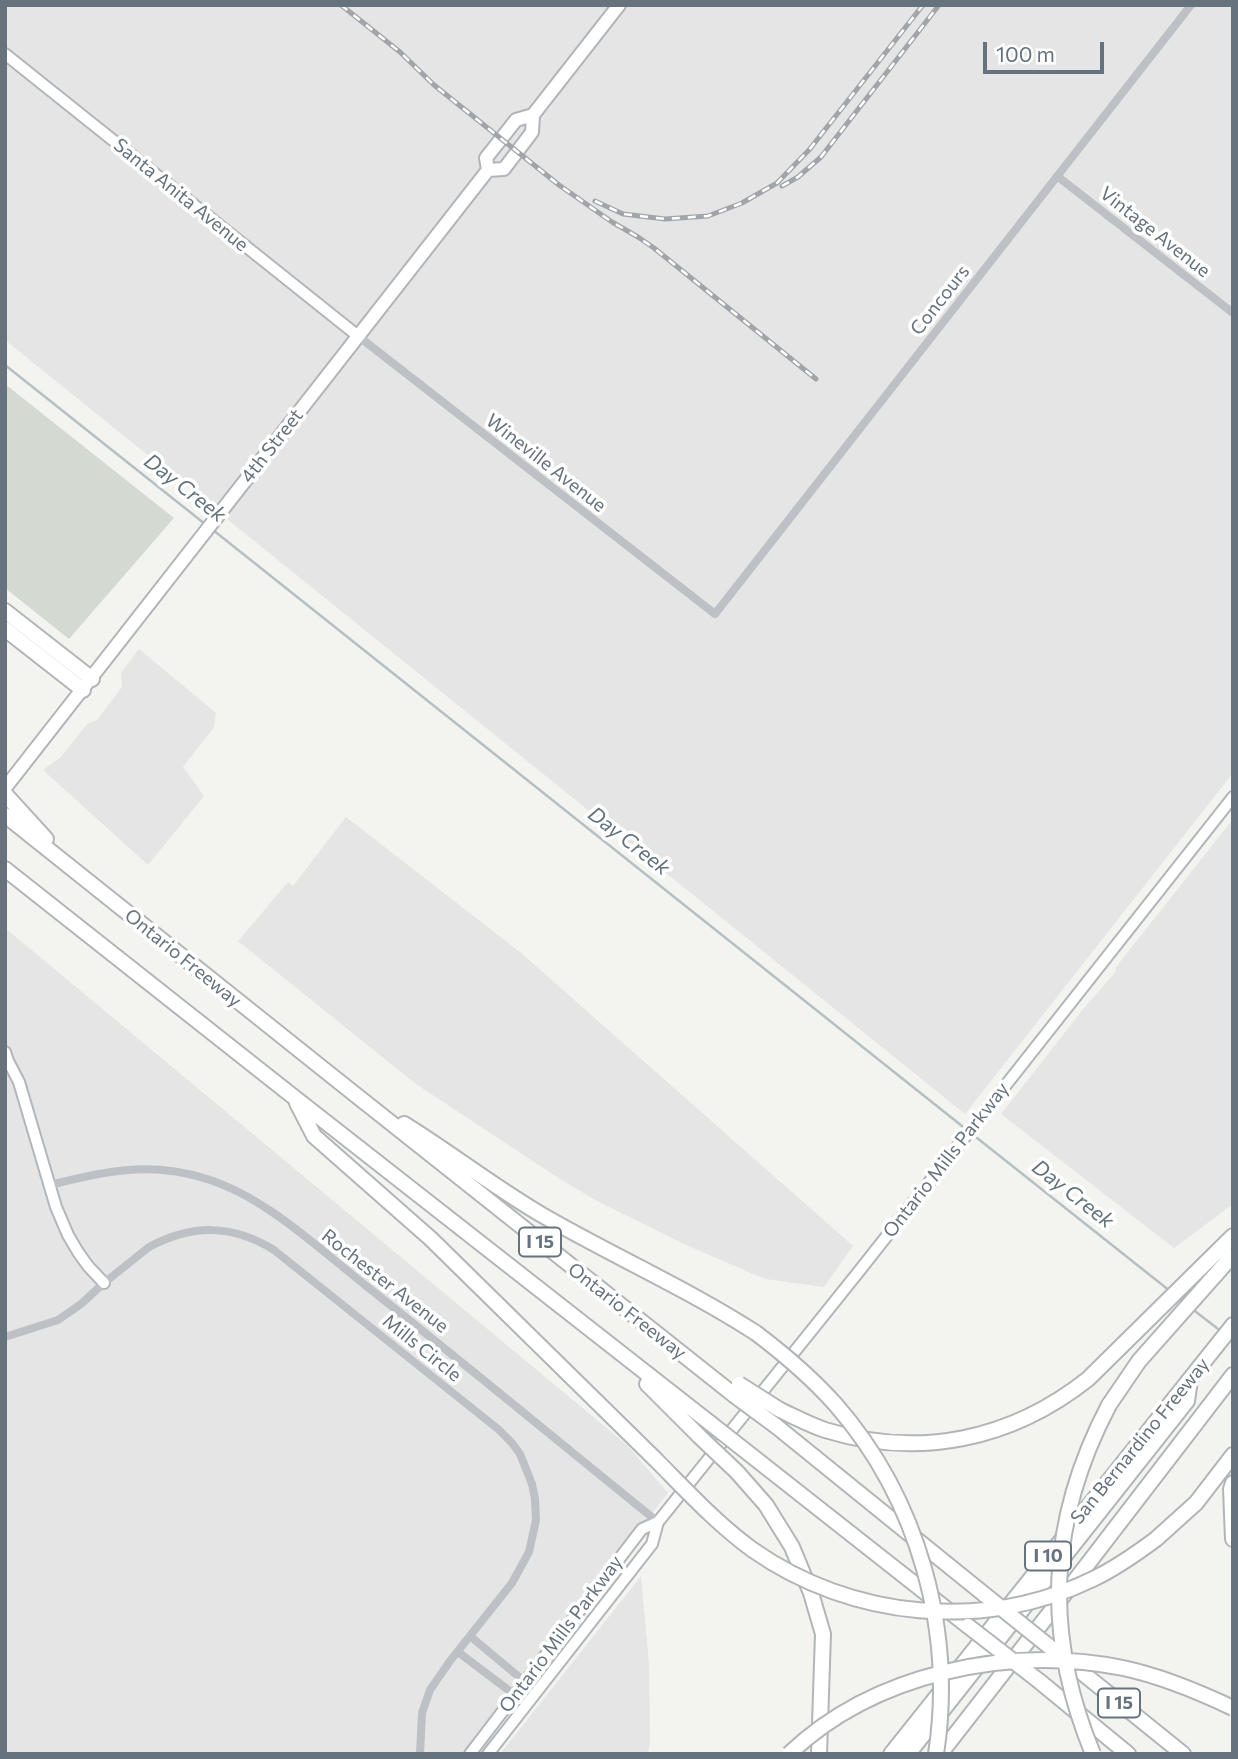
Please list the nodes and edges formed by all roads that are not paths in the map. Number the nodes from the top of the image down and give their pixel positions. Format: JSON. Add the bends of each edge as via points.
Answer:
{"nodes":[{"id":1,"x":620,"y":5,"type":"edge"},
{"id":2,"x":1191,"y":5,"type":"edge"},
{"id":3,"x":5,"y":54,"type":"edge"},
{"id":4,"x":533,"y":115,"type":"junction"},
{"id":5,"x":488,"y":170,"type":"junction"},
{"id":6,"x":1057,"y":176,"type":"junction"},
{"id":7,"x":1233,"y":313,"type":"edge"},
{"id":8,"x":358,"y":336,"type":"junction"},
{"id":9,"x":5,"y":611,"type":"edge"},
{"id":10,"x":715,"y":614,"type":"joint"},
{"id":11,"x":5,"y":629,"type":"edge"},
{"id":12,"x":88,"y":684,"type":"junction"},
{"id":13,"x":5,"y":791,"type":"edge"},
{"id":14,"x":1233,"y":797,"type":"edge"},
{"id":15,"x":5,"y":815,"type":"edge"},
{"id":16,"x":22,"y":821,"type":"junction"},
{"id":17,"x":5,"y":869,"type":"edge"},
{"id":18,"x":6,"y":1058,"type":"edge"},
{"id":19,"x":346,"y":1088,"type":"junction"},
{"id":20,"x":295,"y":1098,"type":"junction"},
{"id":21,"x":50,"y":1185,"type":"junction"},
{"id":22,"x":1233,"y":1236,"type":"edge"},
{"id":23,"x":1233,"y":1255,"type":"edge"},
{"id":24,"x":104,"y":1283,"type":"junction"},
{"id":25,"x":1233,"y":1325,"type":"edge"},
{"id":26,"x":5,"y":1337,"type":"edge"},
{"id":27,"x":606,"y":1343,"type":"junction"},
{"id":28,"x":1232,"y":1376,"type":"edge"},
{"id":29,"x":1190,"y":1379,"type":"junction"},
{"id":30,"x":737,"y":1389,"type":"junction"},
{"id":31,"x":1233,"y":1455,"type":"edge"},
{"id":32,"x":1233,"y":1483,"type":"edge"},
{"id":33,"x":658,"y":1522,"type":"junction"},
{"id":34,"x":1233,"y":1539,"type":"edge"},
{"id":35,"x":470,"y":1636,"type":"junction"},
{"id":36,"x":457,"y":1652,"type":"junction"},
{"id":37,"x":525,"y":1682,"type":"junction"},
{"id":38,"x":537,"y":1692,"type":"junction"},
{"id":39,"x":515,"y":1695,"type":"junction"},
{"id":40,"x":527,"y":1704,"type":"junction"},
{"id":41,"x":1233,"y":1708,"type":"edge"},
{"id":42,"x":420,"y":1754,"type":"edge"},
{"id":43,"x":470,"y":1754,"type":"edge"},
{"id":44,"x":488,"y":1754,"type":"edge"},
{"id":45,"x":789,"y":1754,"type":"edge"},
{"id":46,"x":820,"y":1754,"type":"edge"},
{"id":47,"x":891,"y":1754,"type":"edge"},
{"id":48,"x":908,"y":1754,"type":"edge"},
{"id":49,"x":938,"y":1754,"type":"edge"},
{"id":50,"x":1093,"y":1754,"type":"edge"},
{"id":51,"x":1128,"y":1754,"type":"edge"},
{"id":52,"x":1183,"y":1754,"type":"edge"}],
"edges":[{"from":1,"to":4,"type":"main road","name":"4th Street"},
{"from":2,"to":6,"type":"street","name":"Concours"},
{"from":3,"to":8,"type":"main road","name":"Santa Anita Avenue"},
{"from":4,"to":5,"type":"main road","name":"4th Street","via":[[516,120],[486,158]]},
{"from":4,"to":5,"type":"main road","name":"4th Street","via":[[532,132],[504,169]]},
{"from":5,"to":8,"type":"main road","name":"4th Street"},
{"from":6,"to":7,"type":"street","name":"Vintage Avenue"},
{"from":6,"to":10,"type":"street","name":"Concours"},
{"from":8,"to":10,"type":"street","name":"Wineville Avenue"},
{"from":8,"to":12,"type":"main road","name":"4th Street"},
{"from":9,"to":12,"type":"highway"},
{"from":11,"to":12,"type":"highway"},
{"from":12,"to":13,"type":"main road","name":"4th Street"},
{"from":13,"to":16,"type":"highway"},
{"from":14,"to":33,"type":"main road","name":"Ontario Mills Parkway"},
{"from":15,"to":16,"type":"highway","name":"Ontario Freeway","number":"I 15"},
{"from":16,"to":19,"type":"highway","name":"Ontario Freeway","number":"I 15","via":[[74,870]]},
{"from":17,"to":20,"type":"highway","name":"Ontario Freeway","number":"I 15"},
{"from":18,"to":21,"type":"main road","via":[[19,1082]]},
{"from":19,"to":30,"type":"highway","name":"Ontario Freeway","number":"I 15","via":[[673,1347]]},
{"from":19,"to":49,"type":"highway","bridge":true,"via":[[538,1213],[756,1334],[836,1405],[878,1463],[922,1560],[937,1631]]},
{"from":20,"to":27,"type":"highway","name":"Ontario Freeway","number":"I 15"},
{"from":20,"to":31,"type":"highway","bridge":true,"via":[[314,1136],[431,1239],[734,1534],[814,1585],[846,1597],[919,1611],[991,1609],[1058,1593],[1126,1561],[1156,1539],[1187,1512]]},
{"from":21,"to":24,"type":"main road","via":[[73,1244]]},
{"from":21,"to":33,"type":"street","name":"Rochester Avenue","via":[[100,1172],[143,1169],[205,1178],[243,1193],[452,1353]]},
{"from":22,"to":30,"type":"highway","bridge":true,"via":[[1073,1391],[1031,1416],[981,1435],[932,1443],[847,1436],[821,1429]]},
{"from":23,"to":50,"type":"highway","bridge":true,"via":[[1139,1361],[1109,1405],[1076,1481],[1059,1568],[1061,1640],[1071,1689]]},
{"from":24,"to":26,"type":"street","name":"Mills Circle","via":[[58,1320]]},
{"from":24,"to":35,"type":"street","name":"Mills Circle","via":[[149,1247],[171,1237],[202,1230],[247,1237],[274,1250],[512,1443],[532,1484],[536,1513],[532,1542],[517,1574]]},
{"from":25,"to":29,"type":"highway","name":"San Bernardino Freeway","number":"I 10"},
{"from":27,"to":46,"type":"highway","bridge":true,"via":[[737,1472],[766,1505],[792,1547],[823,1634]]},
{"from":27,"to":51,"type":"highway","name":"Ontario Freeway","number":"I 15","bridge":true},
{"from":28,"to":49,"type":"highway","name":"San Bernardino Freeway","number":"I 10"},
{"from":29,"to":47,"type":"highway","name":"San Bernardino Freeway","number":"I 10"},
{"from":29,"to":48,"type":"highway","via":[[1188,1401]]},
{"from":30,"to":52,"type":"highway","name":"Ontario Freeway","number":"I 15","bridge":true,"via":[[776,1426]]},
{"from":32,"to":34,"type":"highway"},
{"from":33,"to":37,"type":"main road","name":"Ontario Mills Parkway","via":[[642,1529]]},
{"from":33,"to":38,"type":"main road","name":"Ontario Mills Parkway","via":[[652,1544]]},
{"from":35,"to":36,"type":"street","name":"Mills Circle"},
{"from":35,"to":37,"type":"street"},
{"from":36,"to":39,"type":"street"},
{"from":36,"to":42,"type":"street","name":"Mills Circle","via":[[430,1690],[422,1713]]},
{"from":37,"to":38,"type":"street"},
{"from":37,"to":39,"type":"main road","name":"Ontario Mills Parkway"},
{"from":38,"to":40,"type":"main road","name":"Ontario Mills Parkway"},
{"from":39,"to":40,"type":"street"},
{"from":39,"to":43,"type":"main road","name":"Ontario Mills Parkway"},
{"from":40,"to":44,"type":"main road","name":"Ontario Mills Parkway"},
{"from":41,"to":45,"type":"highway","bridge":true,"via":[[1122,1668],[1044,1660],[996,1663],[918,1679],[855,1706],[805,1738]]}]}
